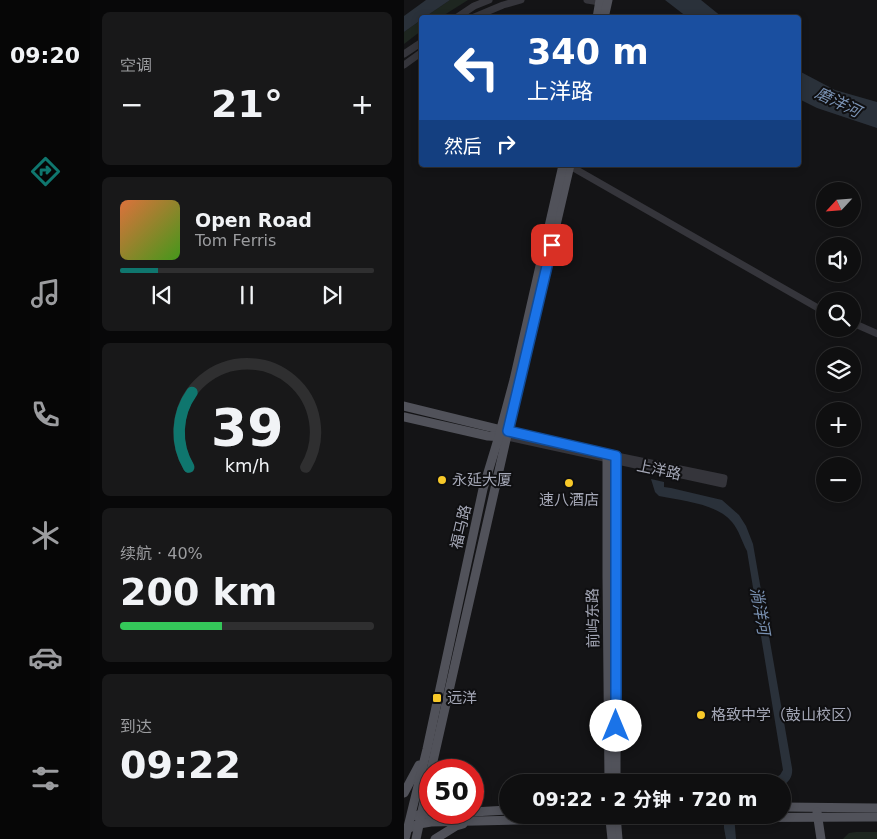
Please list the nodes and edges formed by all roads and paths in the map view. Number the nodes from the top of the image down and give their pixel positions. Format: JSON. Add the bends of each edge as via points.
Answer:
{"nodes":[{"id":1,"x":489,"y":0,"type":"edge"},
{"id":2,"x":521,"y":0,"type":"edge"},
{"id":3,"x":587,"y":0,"type":"edge"},
{"id":4,"x":603,"y":1,"type":"edge"},
{"id":5,"x":460,"y":15,"type":"edge"},
{"id":6,"x":479,"y":15,"type":"edge"},
{"id":7,"x":598,"y":15,"type":"edge"},
{"id":8,"x":604,"y":15,"type":"edge"},
{"id":9,"x":419,"y":44,"type":"edge"},
{"id":10,"x":404,"y":54,"type":"edge"},
{"id":11,"x":419,"y":54,"type":"edge"},
{"id":12,"x":404,"y":64,"type":"edge"},
{"id":13,"x":568,"y":167,"type":"edge"},
{"id":14,"x":571,"y":167,"type":"edge"},
{"id":15,"x":816,"y":307,"type":"edge"},
{"id":16,"x":861,"y":327,"type":"edge"},
{"id":17,"x":877,"y":334,"type":"edge"},
{"id":18,"x":404,"y":406,"type":"edge"},
{"id":19,"x":404,"y":417,"type":"edge"},
{"id":20,"x":504,"y":434,"type":"junction"},
{"id":21,"x":611,"y":457,"type":"junction"},
{"id":22,"x":723,"y":481,"type":"dead end"},
{"id":23,"x":426,"y":754,"type":"junction"},
{"id":24,"x":434,"y":759,"type":"edge"},
{"id":25,"x":609,"y":774,"type":"edge"},
{"id":26,"x":616,"y":774,"type":"edge"},
{"id":27,"x":404,"y":794,"type":"edge"},
{"id":28,"x":791,"y":807,"type":"edge"},
{"id":29,"x":816,"y":807,"type":"junction"},
{"id":30,"x":877,"y":808,"type":"edge"},
{"id":31,"x":499,"y":812,"type":"edge"},
{"id":32,"x":484,"y":814,"type":"edge"},
{"id":33,"x":484,"y":816,"type":"edge"},
{"id":34,"x":499,"y":816,"type":"edge"},
{"id":35,"x":791,"y":817,"type":"edge"},
{"id":36,"x":818,"y":817,"type":"junction"},
{"id":37,"x":877,"y":817,"type":"edge"},
{"id":38,"x":419,"y":819,"type":"edge"},
{"id":39,"x":407,"y":824,"type":"edge"},
{"id":40,"x":419,"y":824,"type":"edge"},
{"id":41,"x":460,"y":824,"type":"edge"},
{"id":42,"x":613,"y":824,"type":"edge"},
{"id":43,"x":615,"y":824,"type":"edge"},
{"id":44,"x":405,"y":839,"type":"edge"},
{"id":45,"x":416,"y":839,"type":"edge"},
{"id":46,"x":435,"y":839,"type":"edge"},
{"id":47,"x":612,"y":839,"type":"edge"},
{"id":48,"x":618,"y":839,"type":"edge"},
{"id":49,"x":821,"y":839,"type":"edge"}],
"edges":[{"from":1,"to":5,"type":"street"},
{"from":2,"to":6,"type":"street"},
{"from":3,"to":4,"type":"street"},
{"from":4,"to":7,"type":"main road"},
{"from":4,"to":8,"type":"main road"},
{"from":9,"to":10,"type":"street"},
{"from":11,"to":12,"type":"street"},
{"from":13,"to":20,"type":"main road","name":"福马路"},
{"from":14,"to":15,"type":"street"},
{"from":16,"to":17,"type":"street"},
{"from":18,"to":20,"type":"main road"},
{"from":19,"to":20,"type":"main road","via":[[488,436]]},
{"from":20,"to":21,"type":"street","name":"上洋路"},
{"from":20,"to":23,"type":"main road","name":"福马路","via":[[483,489]]},
{"from":20,"to":24,"type":"main road","name":"福马路"},
{"from":21,"to":22,"type":"street","name":"上洋路"},
{"from":21,"to":25,"type":"main road","name":"前屿东路","via":[[606,577]]},
{"from":21,"to":26,"type":"main road","name":"前屿东路","via":[[617,642]]},
{"from":23,"to":27,"type":"main road"},
{"from":23,"to":39,"type":"main road","name":"福马路"},
{"from":28,"to":29,"type":"main road"},
{"from":29,"to":30,"type":"main road"},
{"from":29,"to":36,"type":"main road"},
{"from":31,"to":32,"type":"main road"},
{"from":33,"to":34,"type":"main road"},
{"from":35,"to":36,"type":"main road"},
{"from":36,"to":37,"type":"main road"},
{"from":36,"to":49,"type":"main road"},
{"from":38,"to":39,"type":"main road"},
{"from":39,"to":44,"type":"main road","name":"福马路"},
{"from":40,"to":45,"type":"main road"},
{"from":41,"to":46,"type":"main road"},
{"from":42,"to":47,"type":"main road"},
{"from":43,"to":48,"type":"main road"}]}
